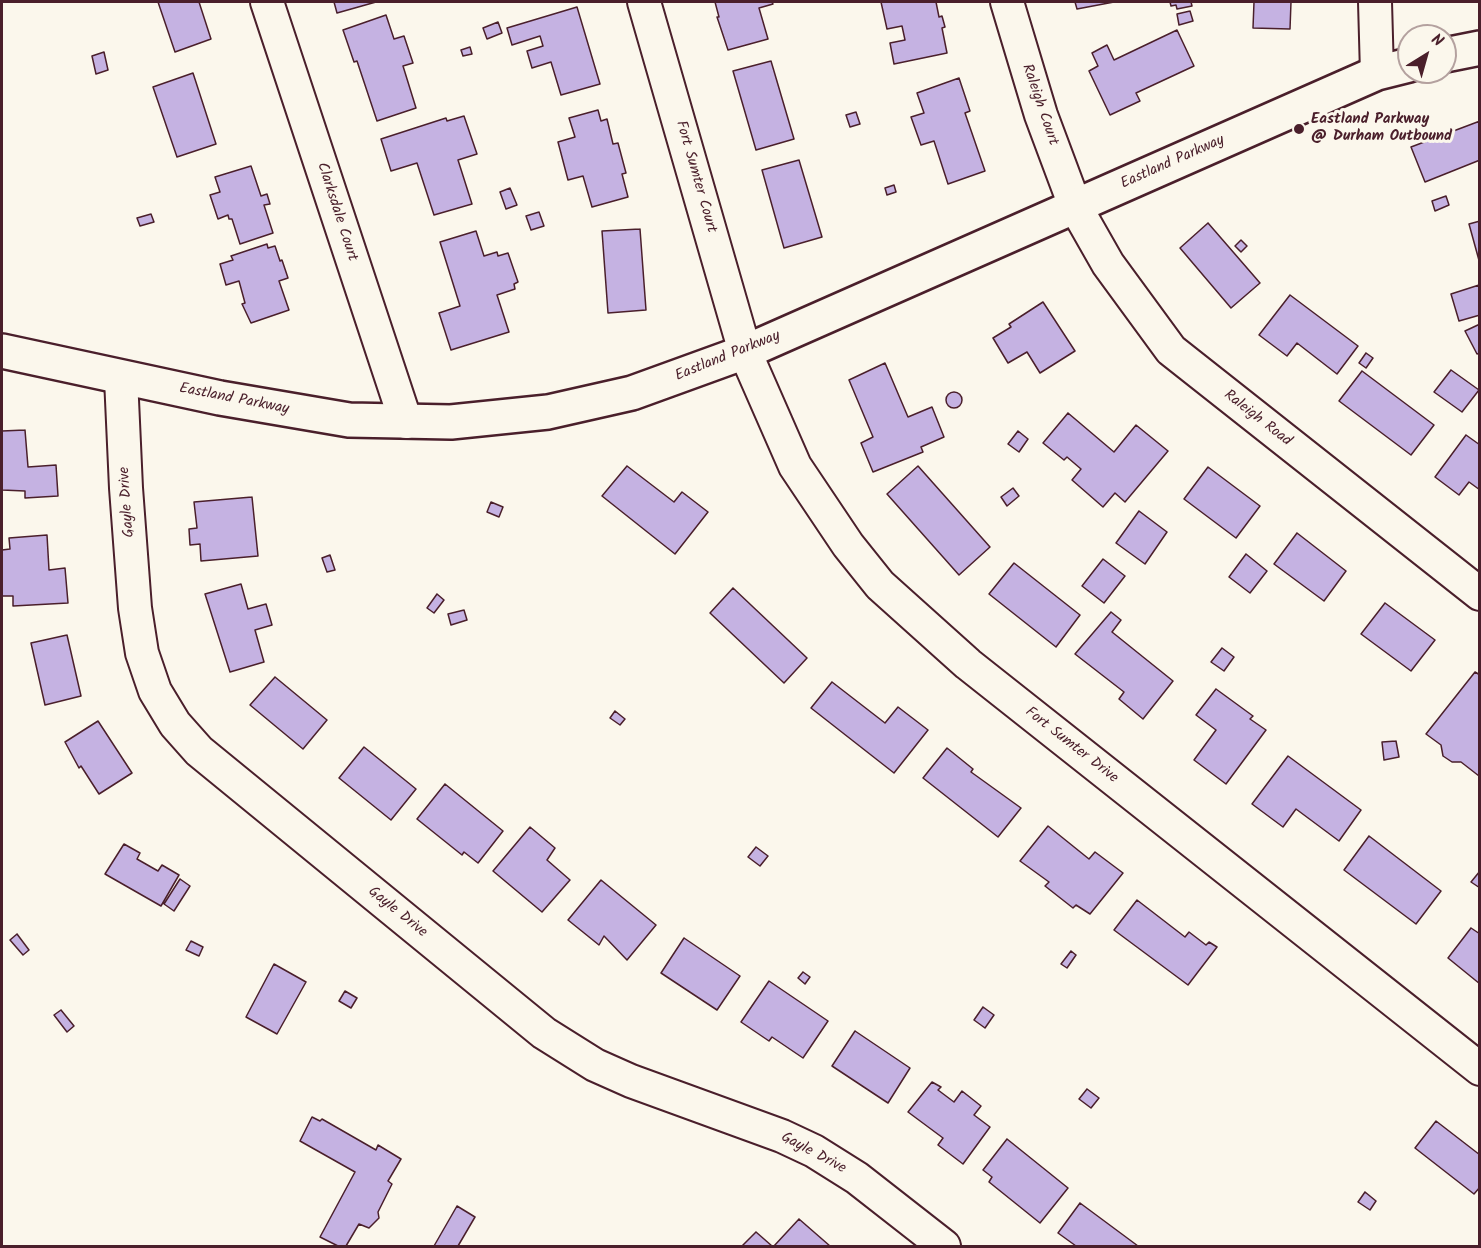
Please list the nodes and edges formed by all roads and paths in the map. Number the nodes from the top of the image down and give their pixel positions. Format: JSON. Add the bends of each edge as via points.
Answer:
{"nodes":[{"id":1,"x":267,"y":2,"type":"edge"},
{"id":2,"x":644,"y":2,"type":"edge"},
{"id":3,"x":1007,"y":2,"type":"edge"},
{"id":4,"x":1375,"y":2,"type":"edge"},
{"id":5,"x":1479,"y":48,"type":"edge"},
{"id":6,"x":1457,"y":53,"type":"edge"},
{"id":7,"x":1397,"y":68,"type":"edge"},
{"id":8,"x":1377,"y":73,"type":"junction"},
{"id":9,"x":1076,"y":206,"type":"junction"},
{"id":10,"x":2,"y":351,"type":"edge"},
{"id":11,"x":746,"y":352,"type":"junction"},
{"id":12,"x":121,"y":378,"type":"junction"},
{"id":13,"x":406,"y":422,"type":"junction"},
{"id":14,"x":1479,"y":594,"type":"edge"},
{"id":15,"x":1479,"y":1069,"type":"edge"},
{"id":16,"x":924,"y":1241,"type":"edge"}],
"edges":[{"from":1,"to":13,"type":"street","name":"Clarksdale Court"},
{"from":2,"to":11,"type":"street","name":"Fort Sumter Court"},
{"from":3,"to":9,"type":"street","name":"Raleigh Court","via":[[1041,115]]},
{"from":4,"to":8,"type":"street"},
{"from":5,"to":6,"type":"street"},
{"from":7,"to":8,"type":"street","name":"Eastland Parkway"},
{"from":8,"to":9,"type":"street","name":"Eastland Parkway"},
{"from":9,"to":11,"type":"street","name":"Eastland Parkway"},
{"from":9,"to":14,"type":"street","name":"Raleigh Road","via":[[1108,264],[1171,350]]},
{"from":10,"to":12,"type":"street","name":"Eastland Parkway"},
{"from":11,"to":13,"type":"street","name":"Eastland Parkway","via":[[632,393],[548,412],[451,422]]},
{"from":11,"to":15,"type":"street","name":"Fort Sumter Drive","via":[[795,466],[880,585],[968,664]]},
{"from":12,"to":13,"type":"street","name":"Eastland Parkway","via":[[307,414]]},
{"from":12,"to":16,"type":"street","name":"Gayle Drive","via":[[135,608],[142,653],[155,691],[200,751],[544,1033],[595,1065],[631,1081],[814,1151],[857,1178]]}]}
